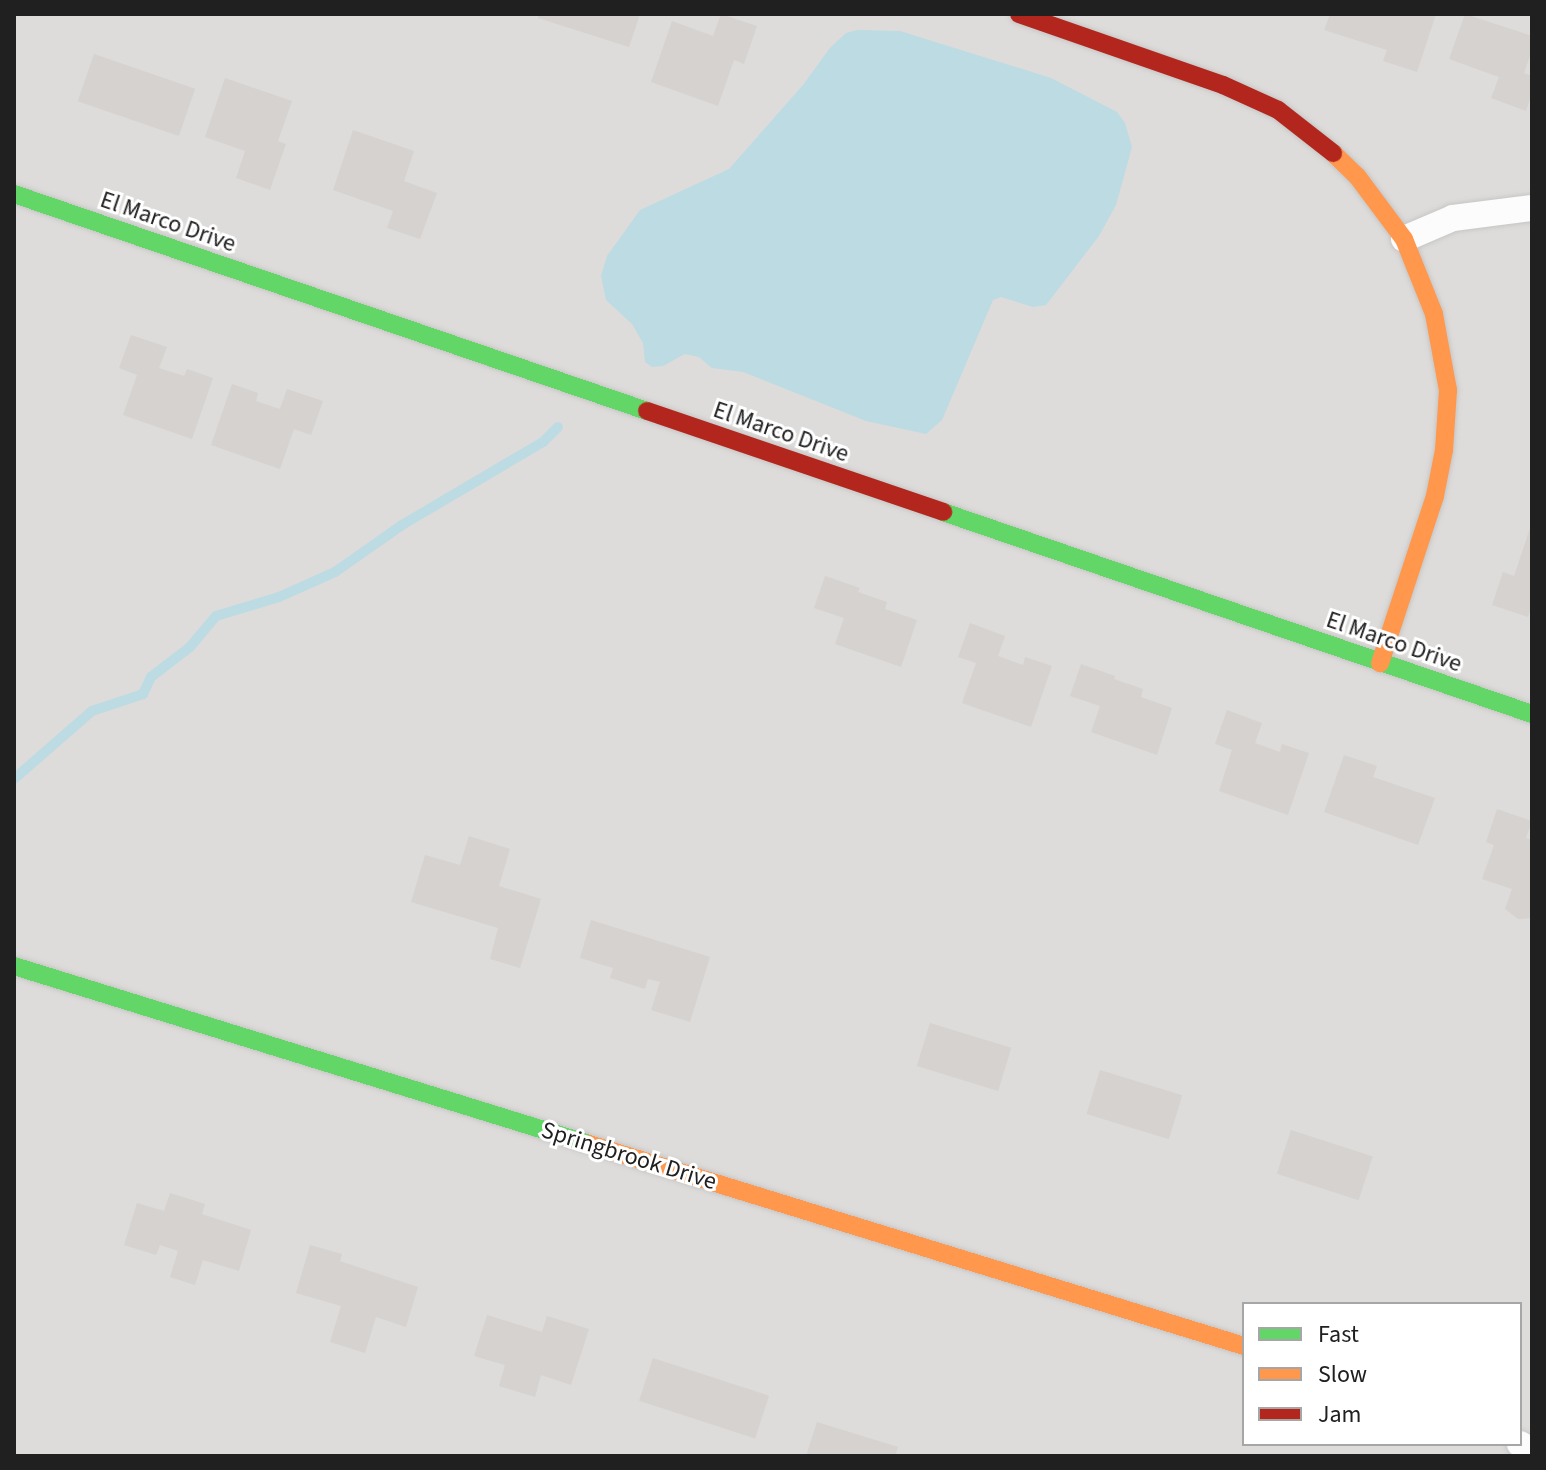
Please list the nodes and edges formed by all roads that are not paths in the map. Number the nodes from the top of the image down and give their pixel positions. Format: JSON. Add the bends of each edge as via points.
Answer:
{"nodes":[{"id":1,"x":1019,"y":14,"type":"edge"},
{"id":2,"x":14,"y":194,"type":"edge"},
{"id":3,"x":1532,"y":208,"type":"edge"},
{"id":4,"x":1404,"y":239,"type":"junction"},
{"id":5,"x":1380,"y":663,"type":"junction"},
{"id":6,"x":1532,"y":714,"type":"edge"},
{"id":7,"x":14,"y":966,"type":"edge"},
{"id":8,"x":1242,"y":1345,"type":"edge"}],
"edges":[{"from":1,"to":4,"type":"street","via":[[1223,85],[1278,110],[1357,176]]},
{"from":2,"to":5,"type":"street","name":"El Marco Drive"},
{"from":3,"to":4,"type":"street","via":[[1453,218]]},
{"from":4,"to":5,"type":"street","via":[[1434,314],[1448,390],[1435,496]]},
{"from":5,"to":6,"type":"street","name":"El Marco Drive"},
{"from":7,"to":8,"type":"street","name":"Springbrook Drive"}]}
